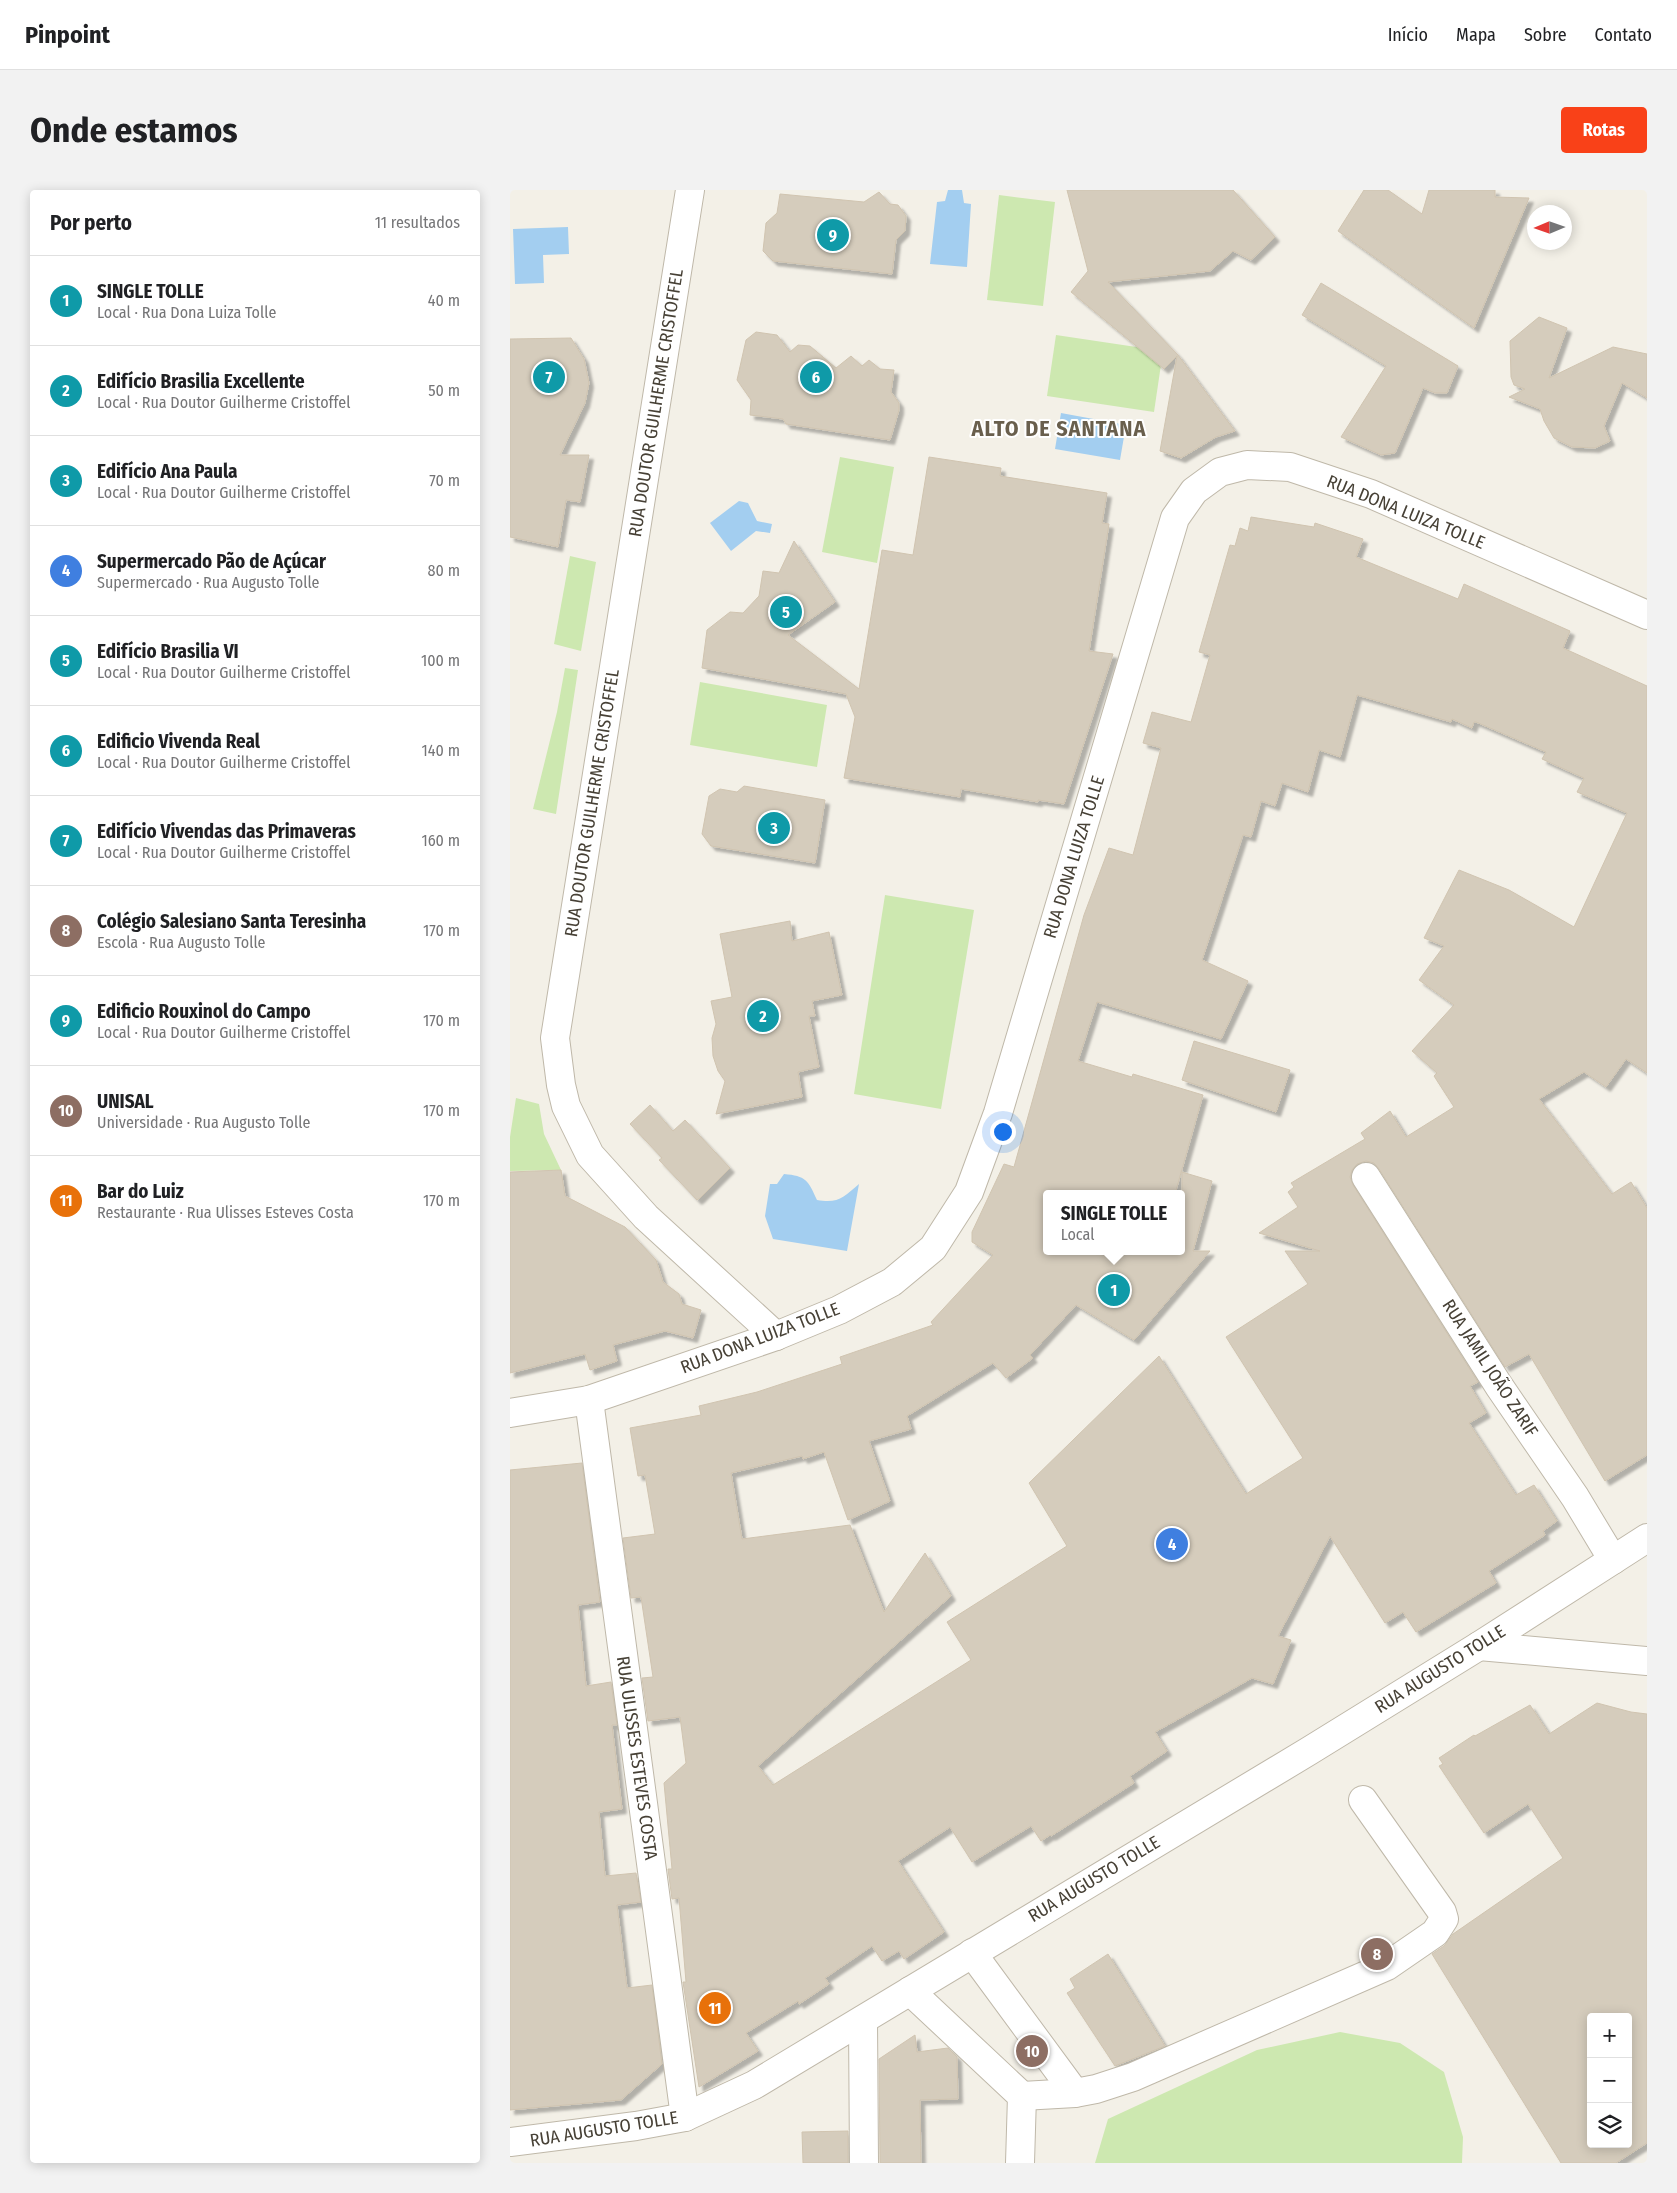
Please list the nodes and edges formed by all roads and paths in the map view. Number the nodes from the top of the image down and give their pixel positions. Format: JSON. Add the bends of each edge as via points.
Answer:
{"nodes":[{"id":1,"x":690,"y":190,"type":"edge"},
{"id":2,"x":1647,"y":615,"type":"edge"},
{"id":3,"x":1366,"y":1177,"type":"dead end"},
{"id":4,"x":776,"y":1336,"type":"junction"},
{"id":5,"x":589,"y":1400,"type":"junction"},
{"id":6,"x":510,"y":1413,"type":"edge"},
{"id":7,"x":1647,"y":1538,"type":"edge"},
{"id":8,"x":1613,"y":1560,"type":"junction"},
{"id":9,"x":1480,"y":1646,"type":"junction"},
{"id":10,"x":1647,"y":1662,"type":"edge"},
{"id":11,"x":1363,"y":1800,"type":"dead end"},
{"id":12,"x":972,"y":1953,"type":"junction"},
{"id":13,"x":910,"y":1991,"type":"junction"},
{"id":14,"x":863,"y":2020,"type":"junction"},
{"id":15,"x":1075,"y":2093,"type":"junction"},
{"id":16,"x":1022,"y":2096,"type":"junction"},
{"id":17,"x":685,"y":2117,"type":"junction"},
{"id":18,"x":523,"y":2149,"type":"edge"},
{"id":19,"x":864,"y":2163,"type":"edge"},
{"id":20,"x":1020,"y":2163,"type":"edge"}],
"edges":[{"from":1,"to":4,"type":"street","name":"RUA DOUTOR GUILHERME CRISTOFFEL","via":[[555,1038],[566,1106],[590,1155],[646,1217]]},
{"from":2,"to":4,"type":"street","name":"RUA DONA LUIZA TOLLE","via":[[1371,494],[1290,467],[1247,465],[1220,472],[1194,491],[1175,518],[998,1113],[969,1192],[933,1248],[892,1282],[839,1310]]},
{"from":3,"to":8,"type":"street","name":"RUA JAMIL JOÃO ZARIF"},
{"from":4,"to":5,"type":"street","name":"RUA DONA LUIZA TOLLE"},
{"from":5,"to":6,"type":"street","name":"RUA DONA LUIZA TOLLE"},
{"from":5,"to":17,"type":"street","name":"RUA ULISSES ESTEVES COSTA"},
{"from":7,"to":8,"type":"street","name":"RUA AUGUSTO TOLLE"},
{"from":8,"to":9,"type":"street","name":"RUA AUGUSTO TOLLE"},
{"from":9,"to":10,"type":"street"},
{"from":9,"to":12,"type":"street","name":"RUA AUGUSTO TOLLE"},
{"from":11,"to":15,"type":"street","via":[[1442,1912],[1444,1919],[1435,1933],[1387,1966],[1360,1978],[1134,2077]]},
{"from":12,"to":13,"type":"street","name":"RUA AUGUSTO TOLLE"},
{"from":12,"to":15,"type":"street"},
{"from":13,"to":14,"type":"street","name":"RUA AUGUSTO TOLLE"},
{"from":13,"to":16,"type":"street"},
{"from":14,"to":17,"type":"street","name":"RUA AUGUSTO TOLLE","via":[[754,2085]]},
{"from":14,"to":19,"type":"street"},
{"from":15,"to":16,"type":"street"},
{"from":16,"to":20,"type":"street"},
{"from":17,"to":18,"type":"street","name":"RUA AUGUSTO TOLLE"}]}
